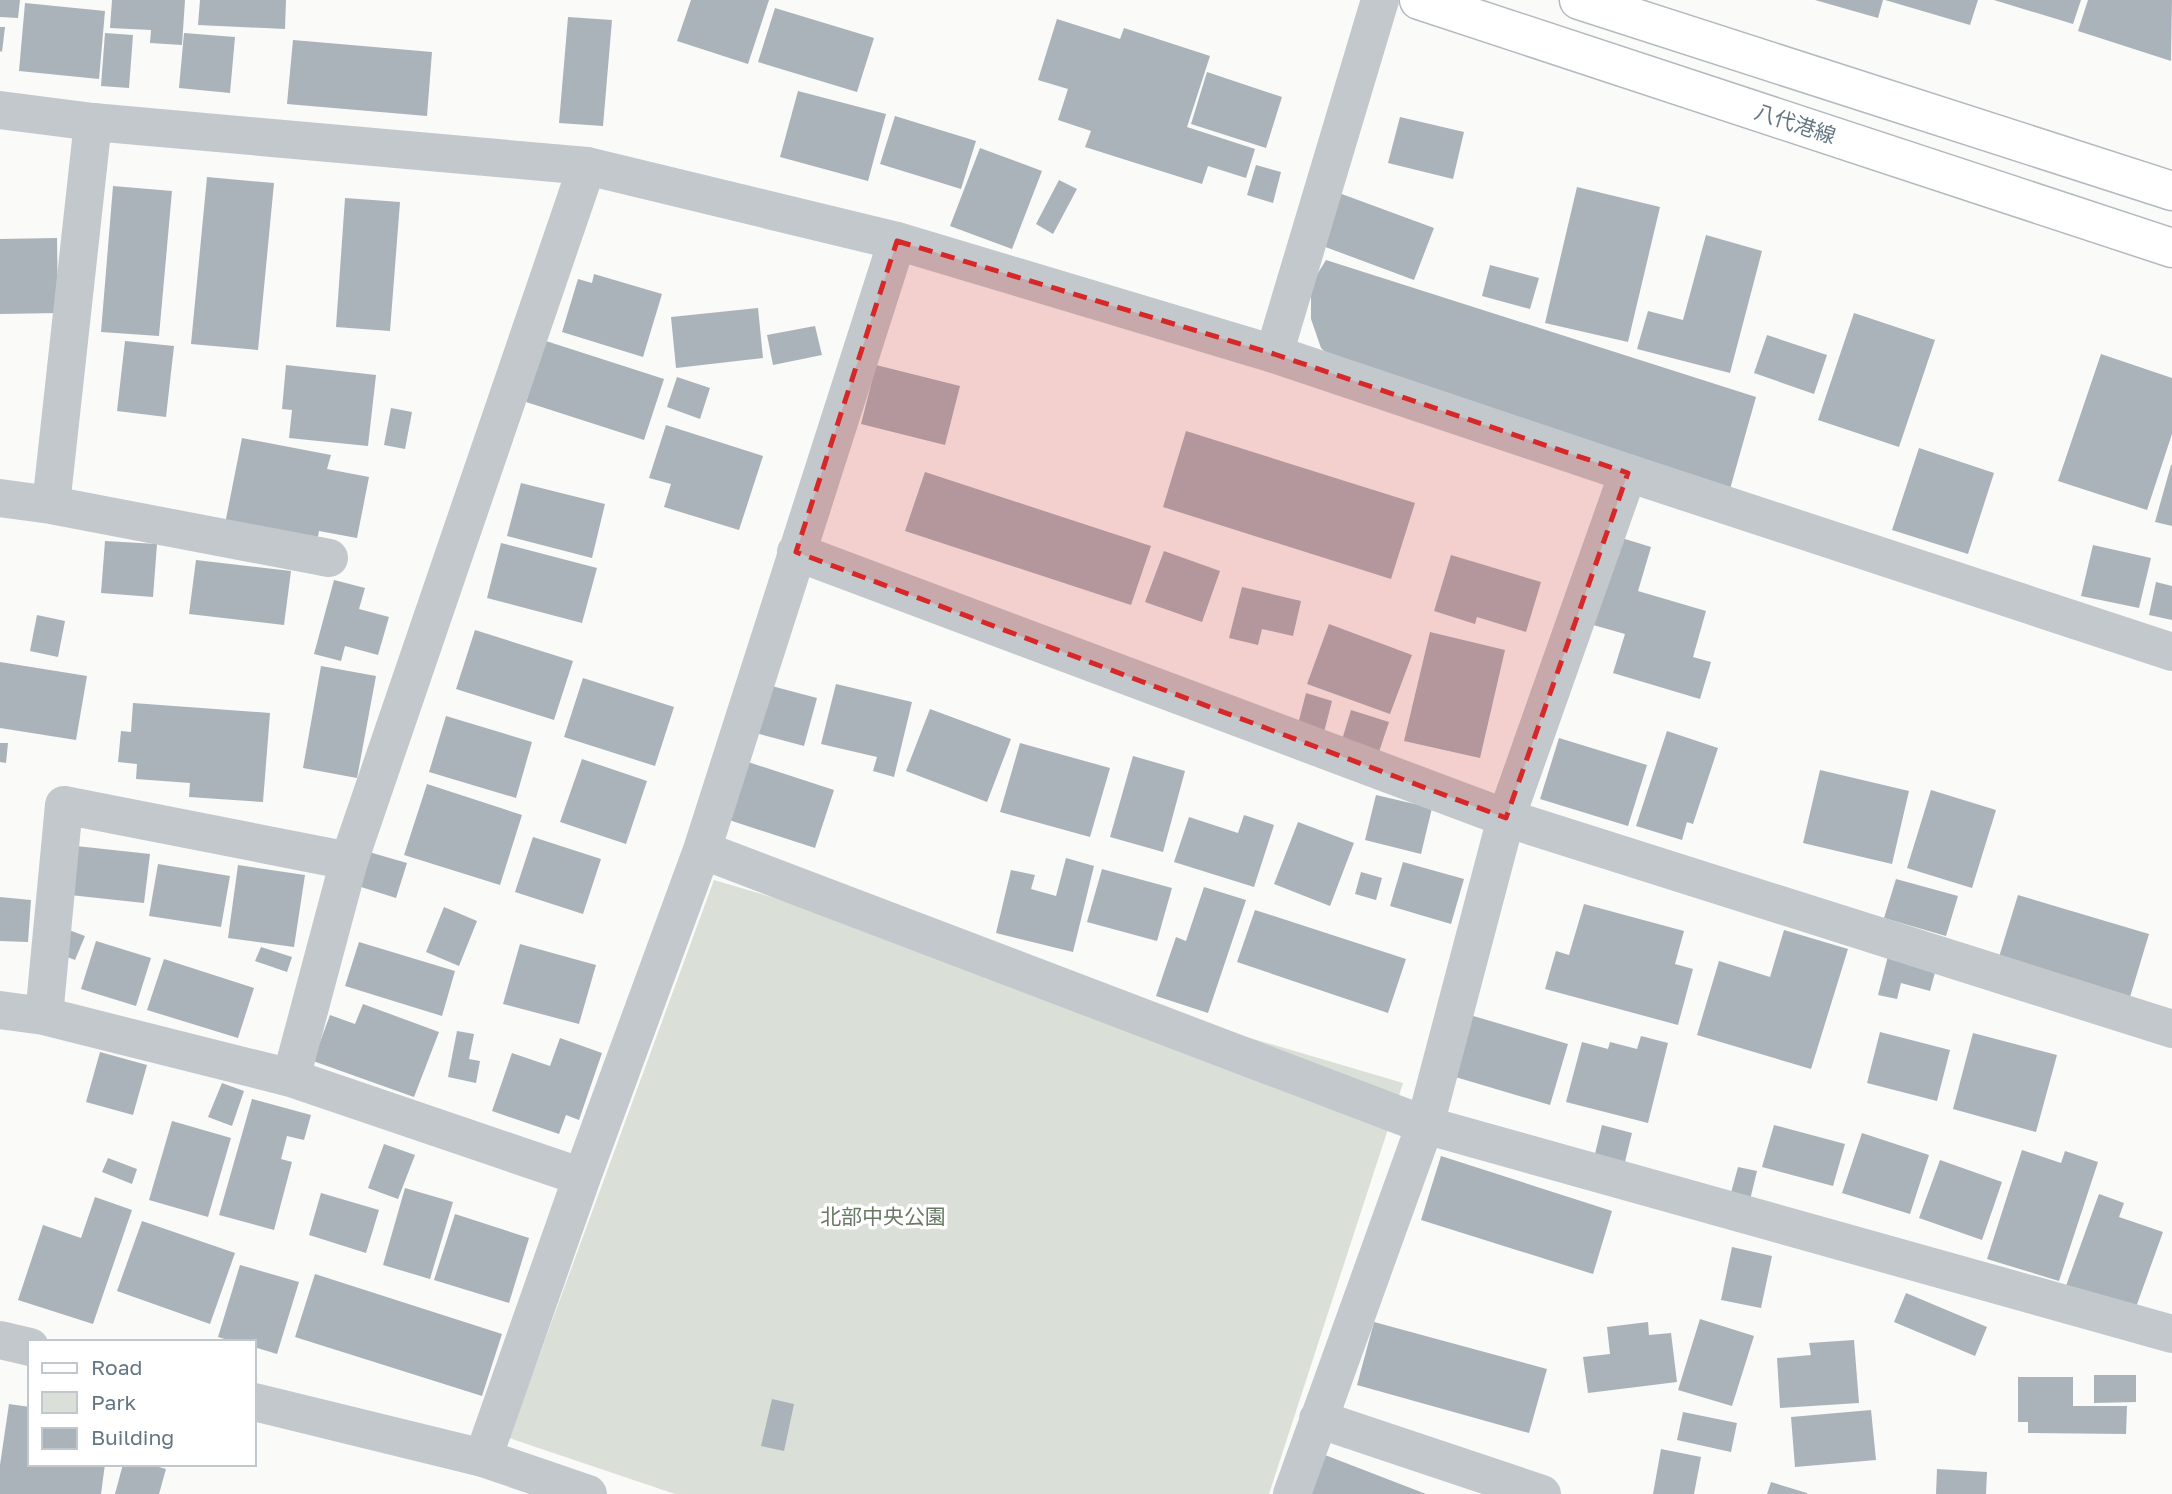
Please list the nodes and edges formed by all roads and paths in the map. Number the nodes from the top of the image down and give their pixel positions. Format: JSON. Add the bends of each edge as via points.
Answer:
{"nodes":[{"id":1,"x":1380,"y":0,"type":"edge"},
{"id":2,"x":1419,"y":0,"type":"edge"},
{"id":3,"x":1579,"y":0,"type":"edge"},
{"id":4,"x":0,"y":110,"type":"edge"},
{"id":5,"x":93,"y":122,"type":"junction"},
{"id":6,"x":587,"y":166,"type":"junction"},
{"id":7,"x":2172,"y":191,"type":"edge"},
{"id":8,"x":897,"y":241,"type":"junction"},
{"id":9,"x":2172,"y":248,"type":"edge"},
{"id":10,"x":1274,"y":354,"type":"junction"},
{"id":11,"x":1628,"y":473,"type":"junction"},
{"id":12,"x":0,"y":498,"type":"edge"},
{"id":13,"x":51,"y":505,"type":"junction"},
{"id":14,"x":796,"y":552,"type":"junction"},
{"id":15,"x":329,"y":558,"type":"dead end"},
{"id":16,"x":2172,"y":652,"type":"edge"},
{"id":17,"x":1506,"y":818,"type":"junction"},
{"id":18,"x":702,"y":850,"type":"junction"},
{"id":19,"x":349,"y":861,"type":"junction"},
{"id":20,"x":0,"y":1010,"type":"edge"},
{"id":21,"x":44,"y":1016,"type":"junction"},
{"id":22,"x":2172,"y":1027,"type":"edge"},
{"id":23,"x":2172,"y":1035,"type":"edge"},
{"id":24,"x":291,"y":1078,"type":"junction"},
{"id":25,"x":1424,"y":1125,"type":"junction"},
{"id":26,"x":582,"y":1177,"type":"junction"},
{"id":27,"x":2172,"y":1334,"type":"edge"},
{"id":28,"x":0,"y":1340,"type":"edge"},
{"id":29,"x":28,"y":1347,"type":"edge"},
{"id":30,"x":256,"y":1402,"type":"edge"},
{"id":31,"x":1318,"y":1419,"type":"junction"},
{"id":32,"x":484,"y":1458,"type":"junction"},
{"id":33,"x":588,"y":1494,"type":"edge"},
{"id":34,"x":1292,"y":1494,"type":"edge"},
{"id":35,"x":1542,"y":1494,"type":"edge"}],
"edges":[{"from":1,"to":10,"type":"street"},
{"from":2,"to":9,"type":"main road","name":"八代港線"},
{"from":3,"to":7,"type":"main road"},
{"from":4,"to":5,"type":"street"},
{"from":5,"to":6,"type":"street"},
{"from":5,"to":13,"type":"street"},
{"from":6,"to":8,"type":"street"},
{"from":6,"to":19,"type":"street"},
{"from":8,"to":10,"type":"street"},
{"from":8,"to":14,"type":"street"},
{"from":10,"to":11,"type":"street"},
{"from":11,"to":16,"type":"street"},
{"from":11,"to":17,"type":"street"},
{"from":12,"to":13,"type":"street"},
{"from":13,"to":15,"type":"street"},
{"from":14,"to":17,"type":"street"},
{"from":14,"to":18,"type":"street"},
{"from":17,"to":22,"type":"street"},
{"from":17,"to":25,"type":"street"},
{"from":18,"to":25,"type":"street"},
{"from":18,"to":26,"type":"street"},
{"from":19,"to":21,"type":"street","via":[[64,805]]},
{"from":19,"to":24,"type":"street"},
{"from":20,"to":21,"type":"street"},
{"from":21,"to":24,"type":"street"},
{"from":22,"to":23,"type":"street"},
{"from":24,"to":26,"type":"street"},
{"from":25,"to":27,"type":"street"},
{"from":25,"to":31,"type":"street"},
{"from":26,"to":32,"type":"street"},
{"from":28,"to":29,"type":"street"},
{"from":30,"to":32,"type":"street"},
{"from":31,"to":34,"type":"street"},
{"from":31,"to":35,"type":"street"},
{"from":32,"to":33,"type":"street"}]}
